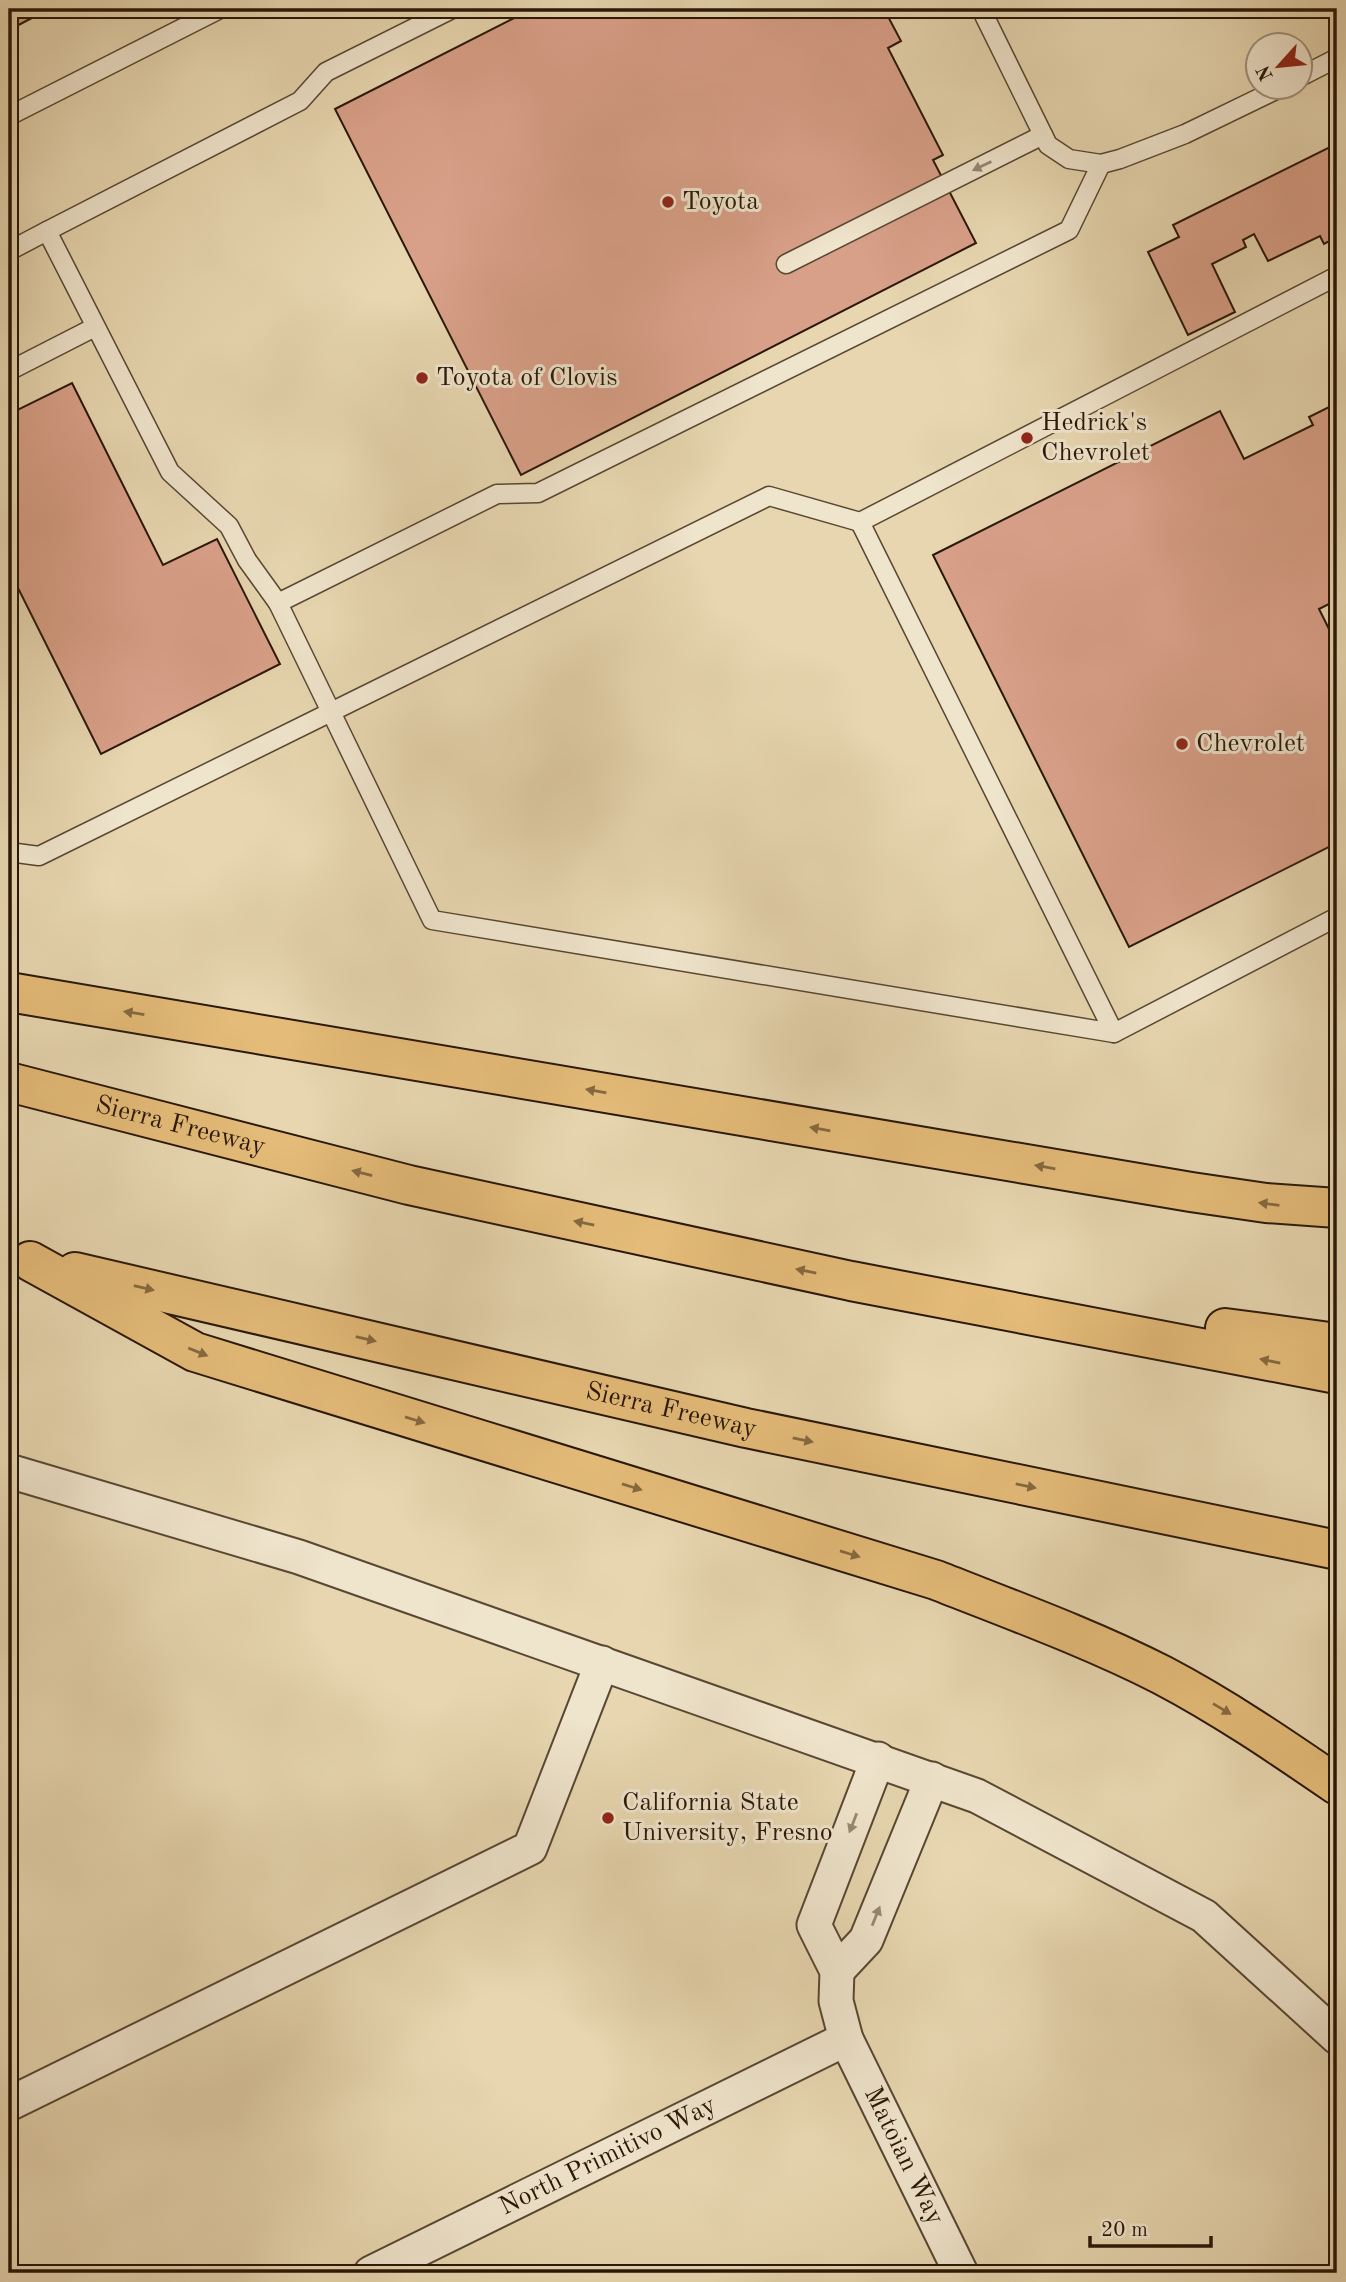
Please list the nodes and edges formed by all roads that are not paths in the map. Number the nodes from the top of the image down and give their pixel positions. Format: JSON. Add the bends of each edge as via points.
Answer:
{"nodes":[{"id":1,"x":220,"y":9,"type":"edge"},
{"id":2,"x":452,"y":9,"type":"edge"},
{"id":3,"x":981,"y":9,"type":"edge"},
{"id":4,"x":1337,"y":58,"type":"edge"},
{"id":5,"x":1314,"y":70,"type":"edge"},
{"id":6,"x":1251,"y":102,"type":"edge"},
{"id":7,"x":9,"y":116,"type":"edge"},
{"id":8,"x":1043,"y":135,"type":"junction"},
{"id":9,"x":1101,"y":164,"type":"junction"},
{"id":10,"x":47,"y":231,"type":"junction"},
{"id":11,"x":9,"y":251,"type":"edge"},
{"id":12,"x":786,"y":264,"type":"dead end"},
{"id":13,"x":1337,"y":276,"type":"edge"},
{"id":14,"x":96,"y":327,"type":"junction"},
{"id":15,"x":9,"y":371,"type":"edge"},
{"id":16,"x":860,"y":522,"type":"junction"},
{"id":17,"x":278,"y":603,"type":"junction"},
{"id":18,"x":331,"y":712,"type":"junction"},
{"id":19,"x":9,"y":852,"type":"edge"},
{"id":20,"x":1337,"y":918,"type":"edge"},
{"id":21,"x":9,"y":992,"type":"edge"},
{"id":22,"x":1114,"y":1033,"type":"junction"},
{"id":23,"x":9,"y":1082,"type":"edge"},
{"id":24,"x":1337,"y":1208,"type":"edge"},
{"id":25,"x":20,"y":1258,"type":"edge"},
{"id":26,"x":851,"y":1281,"type":"junction"},
{"id":27,"x":1337,"y":1343,"type":"edge"},
{"id":28,"x":1337,"y":1374,"type":"edge"},
{"id":29,"x":9,"y":1471,"type":"edge"},
{"id":30,"x":1337,"y":1550,"type":"edge"},
{"id":31,"x":601,"y":1663,"type":"junction"},
{"id":32,"x":878,"y":1759,"type":"junction"},
{"id":33,"x":932,"y":1779,"type":"junction"},
{"id":34,"x":1337,"y":1785,"type":"edge"},
{"id":35,"x":837,"y":1971,"type":"junction"},
{"id":36,"x":1337,"y":2037,"type":"edge"},
{"id":37,"x":846,"y":2039,"type":"junction"},
{"id":38,"x":9,"y":2104,"type":"edge"},
{"id":39,"x":371,"y":2273,"type":"edge"},
{"id":40,"x":961,"y":2273,"type":"edge"}],
"edges":[{"from":1,"to":7,"type":"lane"},
{"from":2,"to":10,"type":"lane","via":[[326,72],[300,101]]},
{"from":3,"to":8,"type":"lane"},
{"from":4,"to":5,"type":"lane"},
{"from":6,"to":9,"type":"lane","via":[[1185,134]]},
{"from":8,"to":9,"type":"lane","via":[[1048,145],[1069,159]]},
{"from":8,"to":12,"type":"lane","one_way":true},
{"from":9,"to":17,"type":"lane","via":[[1069,230],[538,493],[498,494]]},
{"from":10,"to":11,"type":"lane"},
{"from":10,"to":14,"type":"lane"},
{"from":13,"to":16,"type":"lane"},
{"from":14,"to":15,"type":"lane"},
{"from":14,"to":17,"type":"lane","via":[[170,472],[229,526]]},
{"from":16,"to":18,"type":"lane","via":[[769,496]]},
{"from":16,"to":22,"type":"lane"},
{"from":17,"to":18,"type":"lane"},
{"from":18,"to":19,"type":"lane","via":[[39,856]]},
{"from":18,"to":22,"type":"lane","via":[[432,920]]},
{"from":20,"to":22,"type":"lane"},
{"from":24,"to":21,"type":"highway","one_way":true,"via":[[1191,1192]]},
{"from":26,"to":23,"type":"highway","name":"Sierra Freeway","one_way":true,"via":[[409,1185]]},
{"from":25,"to":30,"type":"highway","name":"Sierra Freeway","one_way":true,"via":[[746,1428]]},
{"from":25,"to":34,"type":"highway","one_way":true,"via":[[195,1352],[936,1580],[1026,1615],[1203,1697]]},
{"from":26,"to":27,"type":"highway"},
{"from":28,"to":26,"type":"highway","name":"Sierra Freeway","one_way":true},
{"from":29,"to":31,"type":"street","via":[[299,1557]]},
{"from":31,"to":32,"type":"street"},
{"from":31,"to":38,"type":"street","via":[[530,1848]]},
{"from":32,"to":33,"type":"street"},
{"from":32,"to":35,"type":"street","one_way":true,"via":[[814,1925]]},
{"from":35,"to":33,"type":"street","one_way":true,"via":[[866,1940]]},
{"from":33,"to":36,"type":"street","via":[[976,1796],[1204,1916]]},
{"from":35,"to":37,"type":"street","name":"Matoian Way","via":[[836,2001]]},
{"from":37,"to":39,"type":"street","name":"North Primitivo Way"},
{"from":37,"to":40,"type":"street","name":"Matoian Way"}]}
